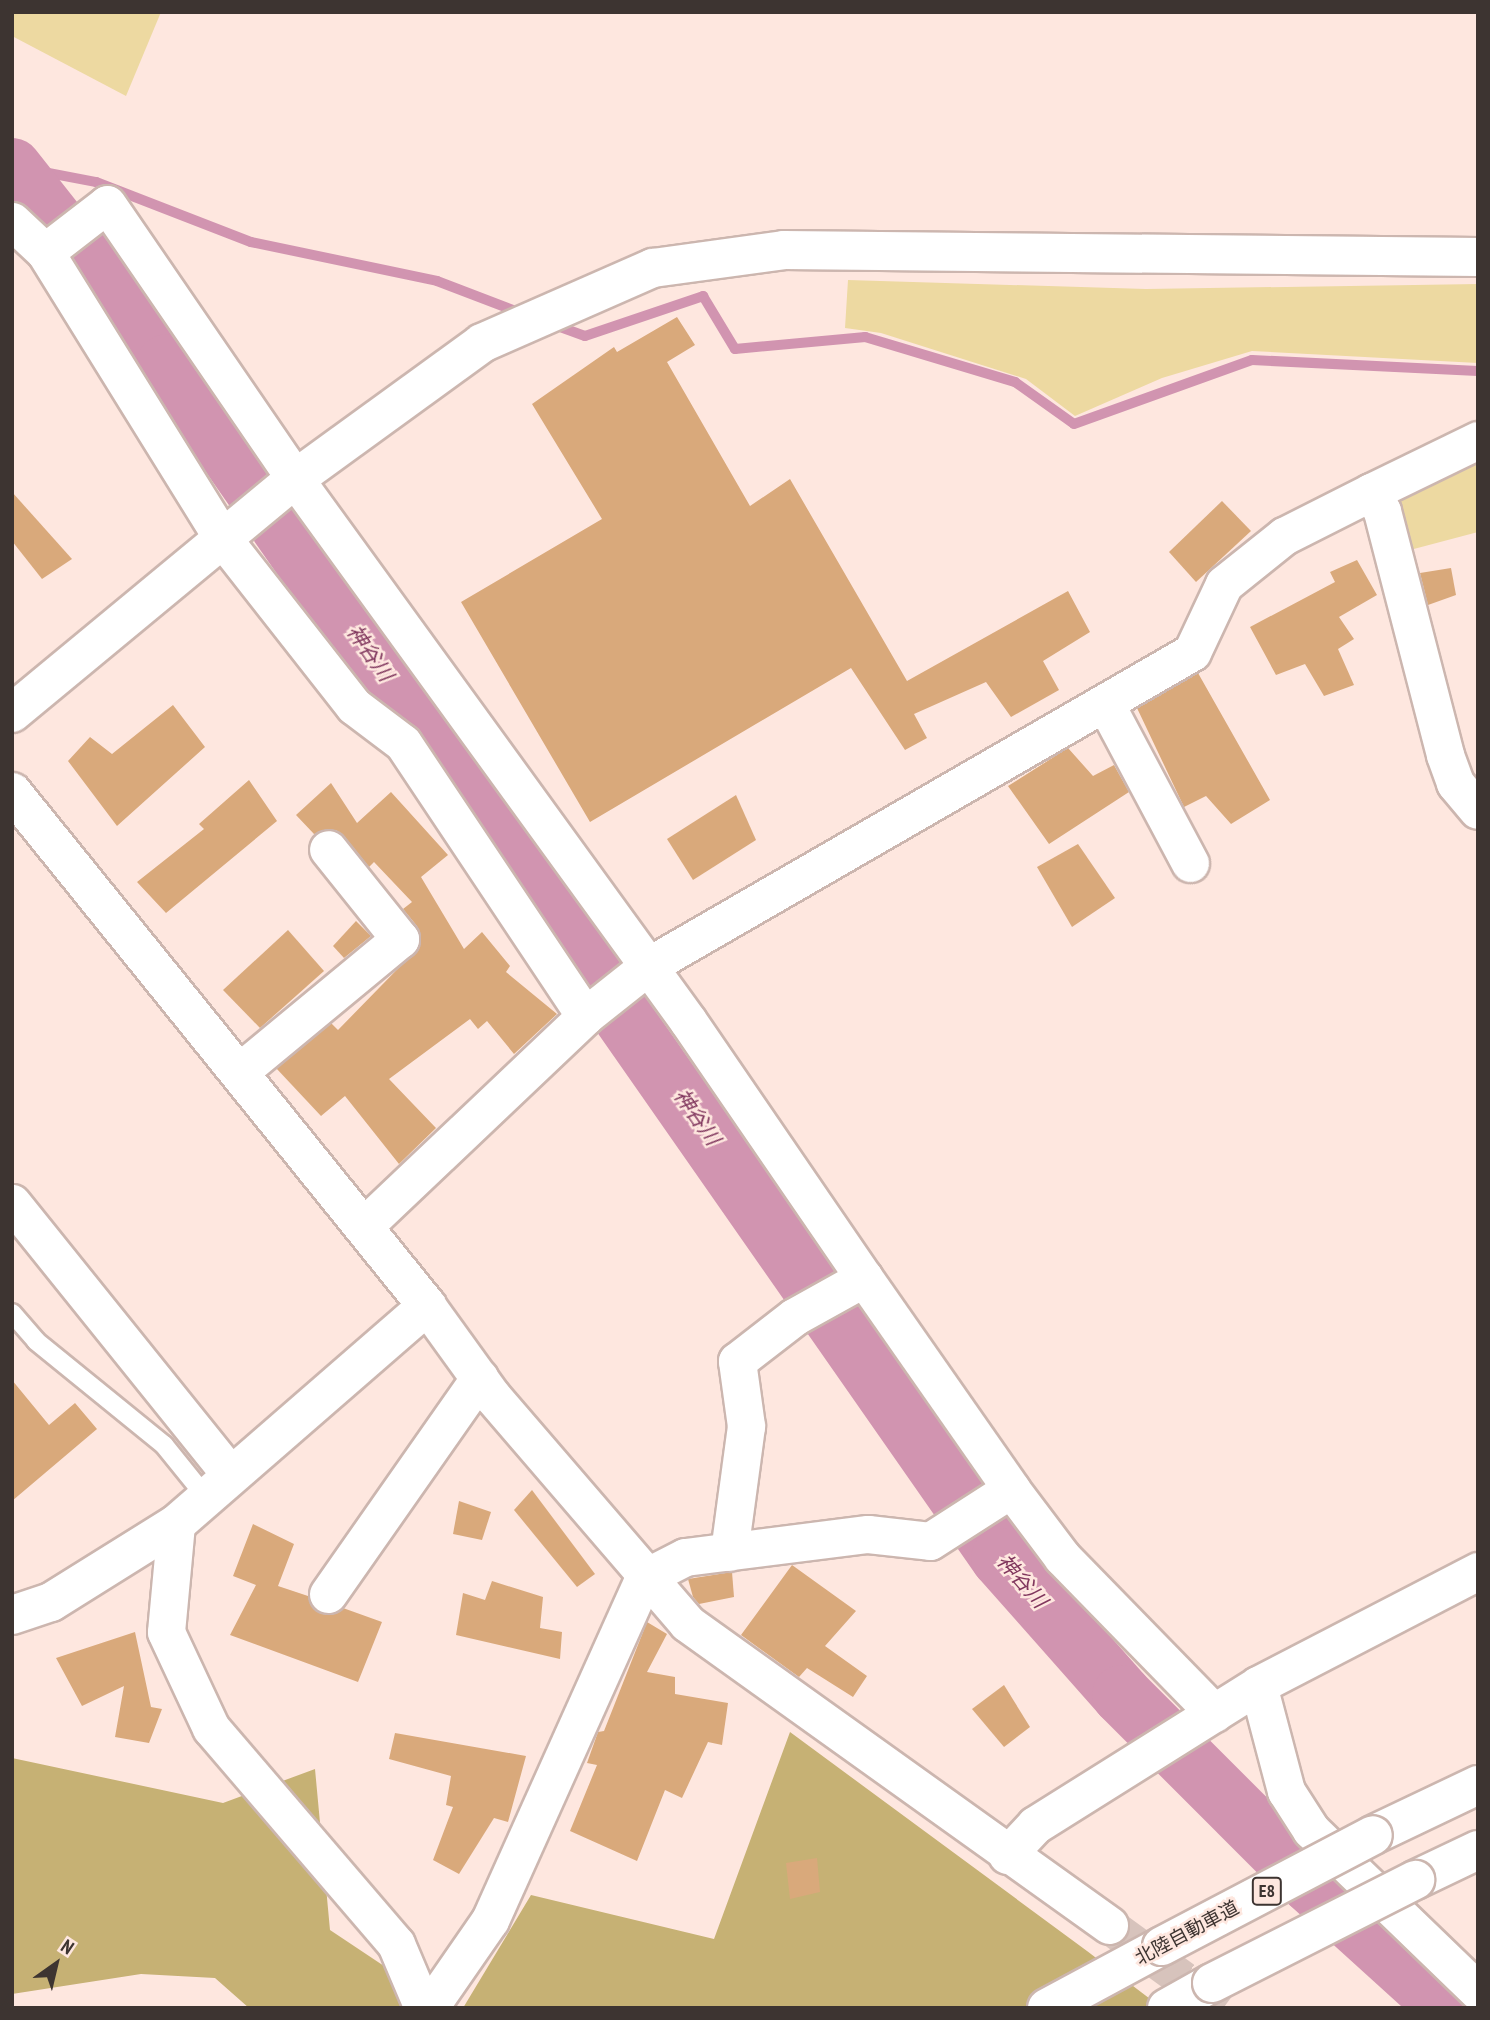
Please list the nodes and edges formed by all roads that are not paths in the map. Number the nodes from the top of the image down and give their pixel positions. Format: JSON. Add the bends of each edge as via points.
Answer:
{"nodes":[{"id":1,"x":12,"y":221,"type":"edge"},
{"id":2,"x":46,"y":252,"type":"junction"},
{"id":3,"x":1478,"y":257,"type":"edge"},
{"id":4,"x":1478,"y":440,"type":"edge"},
{"id":5,"x":295,"y":480,"type":"junction"},
{"id":6,"x":1371,"y":492,"type":"junction"},
{"id":7,"x":228,"y":536,"type":"junction"},
{"id":8,"x":1106,"y":705,"type":"junction"},
{"id":9,"x":12,"y":713,"type":"edge"},
{"id":10,"x":12,"y":792,"type":"edge"},
{"id":11,"x":1478,"y":810,"type":"edge"},
{"id":12,"x":328,"y":849,"type":"dead end"},
{"id":13,"x":1189,"y":863,"type":"dead end"},
{"id":14,"x":648,"y":966,"type":"junction"},
{"id":15,"x":585,"y":1016,"type":"junction"},
{"id":16,"x":239,"y":1072,"type":"junction"},
{"id":17,"x":12,"y":1202,"type":"edge"},
{"id":18,"x":364,"y":1226,"type":"junction"},
{"id":19,"x":864,"y":1278,"type":"junction"},
{"id":20,"x":427,"y":1306,"type":"junction"},
{"id":21,"x":12,"y":1313,"type":"edge"},
{"id":22,"x":479,"y":1378,"type":"junction"},
{"id":23,"x":218,"y":1486,"type":"junction"},
{"id":24,"x":1007,"y":1491,"type":"junction"},
{"id":25,"x":176,"y":1524,"type":"junction"},
{"id":26,"x":729,"y":1552,"type":"junction"},
{"id":27,"x":1478,"y":1571,"type":"edge"},
{"id":28,"x":644,"y":1578,"type":"junction"},
{"id":29,"x":328,"y":1594,"type":"dead end"},
{"id":30,"x":12,"y":1615,"type":"edge"},
{"id":31,"x":1258,"y":1685,"type":"junction"},
{"id":32,"x":1208,"y":1717,"type":"junction"},
{"id":33,"x":1478,"y":1785,"type":"edge"},
{"id":34,"x":1478,"y":1850,"type":"edge"},
{"id":35,"x":1007,"y":1855,"type":"junction"},
{"id":36,"x":1109,"y":1925,"type":"tunnel mouth"},
{"id":37,"x":1478,"y":1992,"type":"edge"},
{"id":38,"x":423,"y":2008,"type":"edge"},
{"id":39,"x":429,"y":2008,"type":"edge"},
{"id":40,"x":1047,"y":2008,"type":"edge"},
{"id":41,"x":1167,"y":2008,"type":"edge"}],
"edges":[{"from":1,"to":2,"type":"street"},
{"from":2,"to":5,"type":"street","via":[[107,204]]},
{"from":2,"to":7,"type":"street"},
{"from":3,"to":5,"type":"main road","via":[[784,250],[653,268],[482,344]]},
{"from":4,"to":6,"type":"street"},
{"from":5,"to":7,"type":"main road"},
{"from":5,"to":14,"type":"street"},
{"from":6,"to":8,"type":"street","via":[[1284,536],[1224,584],[1192,652]]},
{"from":6,"to":11,"type":"street","via":[[1382,510],[1445,755],[1455,783]]},
{"from":7,"to":9,"type":"main road"},
{"from":7,"to":15,"type":"street","via":[[354,706],[403,743]]},
{"from":8,"to":13,"type":"street"},
{"from":8,"to":14,"type":"street"},
{"from":10,"to":16,"type":"main road"},
{"from":12,"to":16,"type":"street","via":[[400,939]]},
{"from":14,"to":15,"type":"street"},
{"from":14,"to":19,"type":"street"},
{"from":15,"to":18,"type":"street"},
{"from":16,"to":18,"type":"main road"},
{"from":17,"to":23,"type":"street"},
{"from":18,"to":20,"type":"main road"},
{"from":19,"to":24,"type":"street"},
{"from":19,"to":26,"type":"street","via":[[794,1317],[737,1361],[746,1426]]},
{"from":20,"to":22,"type":"street"},
{"from":20,"to":23,"type":"main road"},
{"from":21,"to":23,"type":"lane","via":[[36,1341]]},
{"from":22,"to":28,"type":"street"},
{"from":22,"to":29,"type":"street"},
{"from":23,"to":25,"type":"main road"},
{"from":24,"to":26,"type":"street","via":[[930,1541],[868,1534]]},
{"from":24,"to":32,"type":"street"},
{"from":25,"to":30,"type":"main road","via":[[51,1602]]},
{"from":25,"to":38,"type":"street","via":[[166,1632],[211,1728],[396,1944]]},
{"from":26,"to":28,"type":"street","via":[[685,1557]]},
{"from":27,"to":31,"type":"street"},
{"from":28,"to":35,"type":"street","via":[[697,1631]]},
{"from":28,"to":39,"type":"street","via":[[490,1920]]},
{"from":31,"to":32,"type":"street"},
{"from":31,"to":37,"type":"street","via":[[1286,1791],[1311,1829]]},
{"from":32,"to":35,"type":"street","via":[[1035,1825]]},
{"from":33,"to":40,"type":"main road","name":"北陸自動車道","number":"E8","bridge":true,"via":[[1373,1835]]},
{"from":34,"to":41,"type":"main road","bridge":true},
{"from":35,"to":36,"type":"street"}]}
